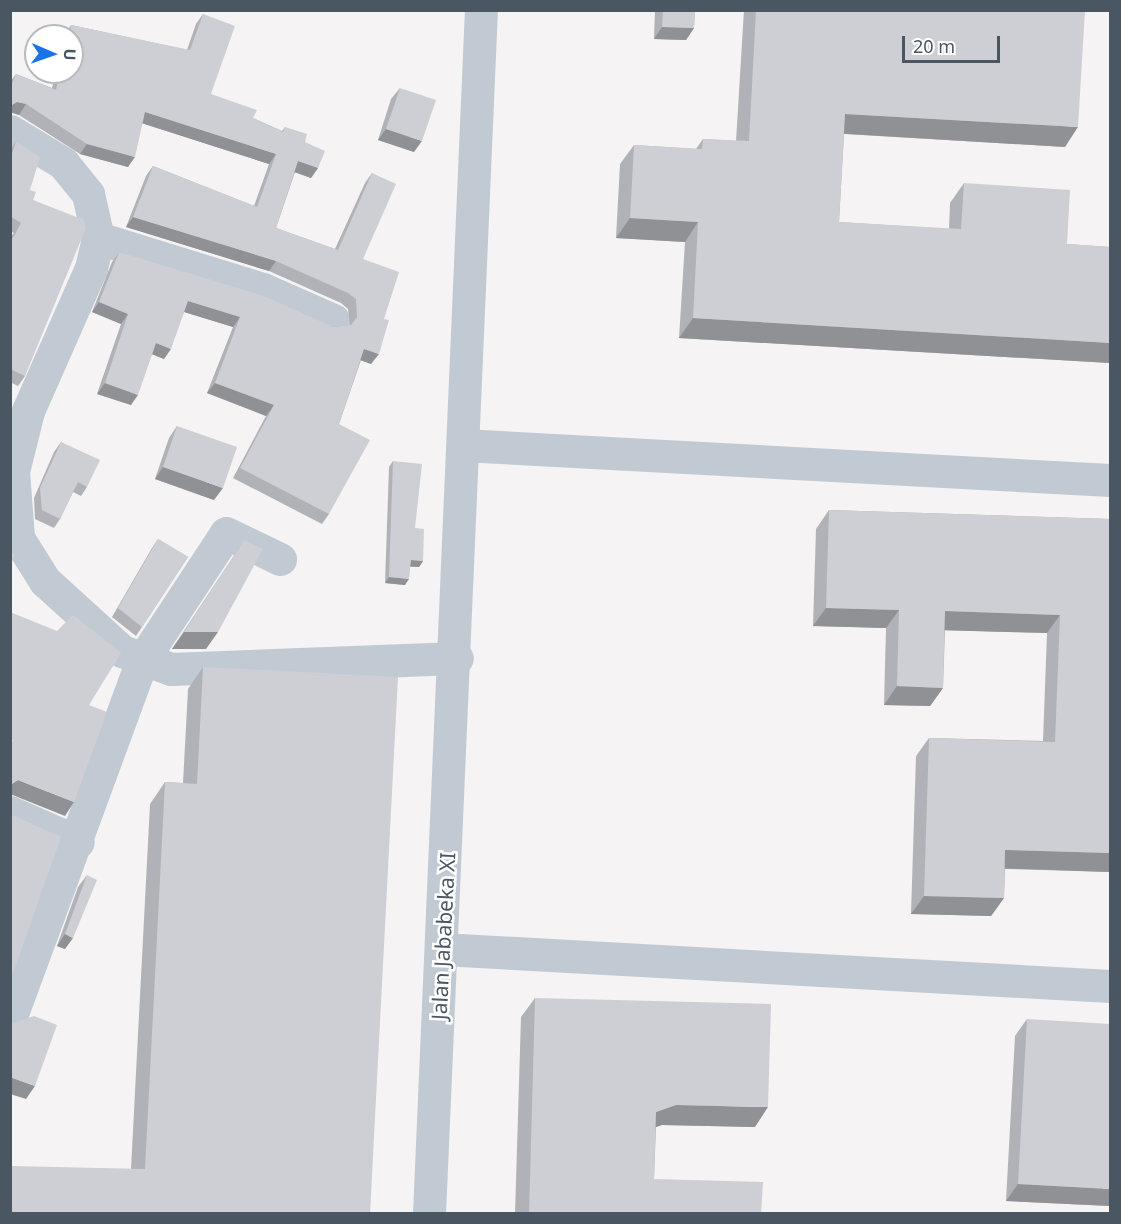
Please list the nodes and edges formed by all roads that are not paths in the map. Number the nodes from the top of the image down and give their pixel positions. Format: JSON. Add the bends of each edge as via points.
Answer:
{"nodes":[{"id":1,"x":481,"y":10,"type":"edge"},
{"id":2,"x":10,"y":131,"type":"edge"},
{"id":3,"x":98,"y":238,"type":"junction"},
{"id":4,"x":333,"y":320,"type":"dead end"},
{"id":5,"x":19,"y":408,"type":"edge"},
{"id":6,"x":463,"y":445,"type":"junction"},
{"id":7,"x":1110,"y":480,"type":"edge"},
{"id":8,"x":280,"y":559,"type":"dead end"},
{"id":9,"x":457,"y":658,"type":"junction"},
{"id":10,"x":141,"y":662,"type":"junction"},
{"id":11,"x":10,"y":813,"type":"edge"},
{"id":12,"x":78,"y":842,"type":"junction"},
{"id":13,"x":442,"y":949,"type":"junction"},
{"id":14,"x":22,"y":958,"type":"edge"},
{"id":15,"x":1110,"y":986,"type":"edge"},
{"id":16,"x":10,"y":1019,"type":"edge"},
{"id":17,"x":429,"y":1214,"type":"edge"}],
"edges":[{"from":1,"to":6,"type":"street","name":"Jalan Jababeka XI"},
{"from":2,"to":3,"type":"street","via":[[69,171],[88,194]]},
{"from":3,"to":4,"type":"street","via":[[263,289]]},
{"from":3,"to":5,"type":"street","via":[[90,268]]},
{"from":5,"to":10,"type":"street","via":[[13,471],[18,538],[45,581],[100,635]]},
{"from":6,"to":7,"type":"street"},
{"from":6,"to":9,"type":"street","name":"Jalan Jababeka XI"},
{"from":8,"to":10,"type":"street","via":[[226,533]]},
{"from":9,"to":10,"type":"street","via":[[212,671]]},
{"from":9,"to":13,"type":"street","name":"Jalan Jababeka XI"},
{"from":10,"to":12,"type":"street"},
{"from":11,"to":12,"type":"street"},
{"from":12,"to":14,"type":"street"},
{"from":13,"to":15,"type":"street"},
{"from":13,"to":17,"type":"street","name":"Jalan Jababeka XI"},
{"from":14,"to":16,"type":"street"}]}
